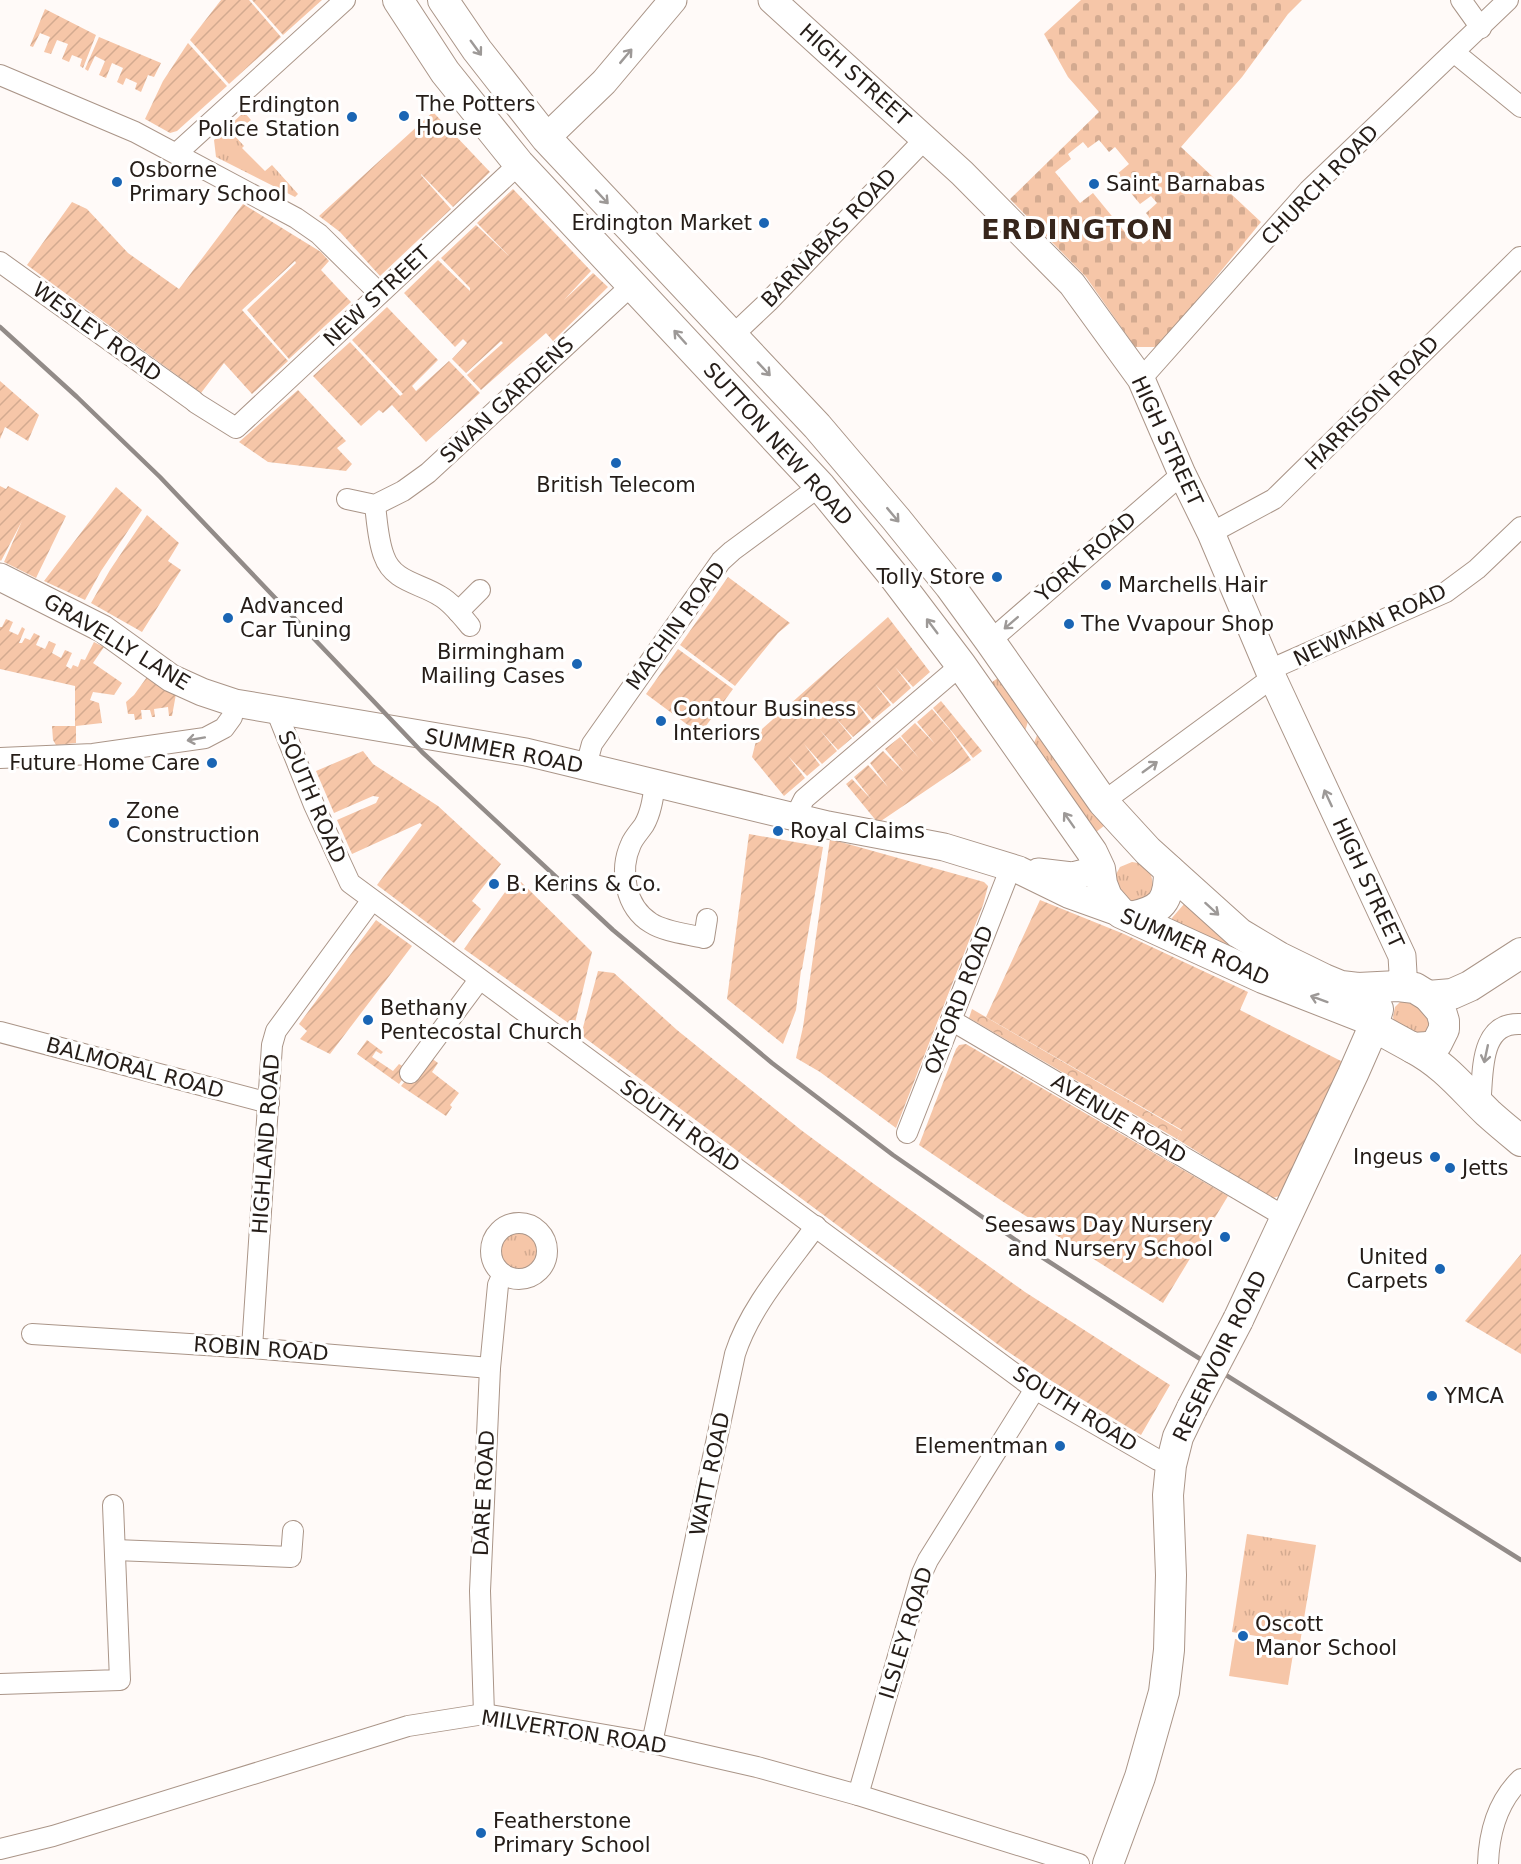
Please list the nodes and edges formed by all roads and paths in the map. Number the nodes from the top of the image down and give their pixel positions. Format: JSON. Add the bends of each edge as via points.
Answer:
{"nodes":[{"id":1,"x":345,"y":0,"type":"edge"},
{"id":2,"x":398,"y":0,"type":"edge"},
{"id":3,"x":443,"y":0,"type":"edge"},
{"id":4,"x":673,"y":0,"type":"edge"},
{"id":5,"x":772,"y":0,"type":"edge"},
{"id":6,"x":1461,"y":0,"type":"edge"},
{"id":7,"x":1508,"y":0,"type":"edge"},
{"id":8,"x":1481,"y":28,"type":"junction"},
{"id":9,"x":1455,"y":53,"type":"junction"},
{"id":10,"x":0,"y":75,"type":"edge"},
{"id":11,"x":1521,"y":107,"type":"edge"},
{"id":12,"x":546,"y":138,"type":"junction"},
{"id":13,"x":925,"y":139,"type":"junction"},
{"id":14,"x":177,"y":153,"type":"junction"},
{"id":15,"x":519,"y":164,"type":"junction"},
{"id":16,"x":1520,"y":256,"type":"edge"},
{"id":17,"x":0,"y":261,"type":"edge"},
{"id":18,"x":633,"y":284,"type":"junction"},
{"id":19,"x":379,"y":293,"type":"junction"},
{"id":20,"x":732,"y":336,"type":"junction"},
{"id":21,"x":1141,"y":379,"type":"junction"},
{"id":22,"x":236,"y":428,"type":"joint"},
{"id":23,"x":1182,"y":474,"type":"junction"},
{"id":24,"x":820,"y":486,"type":"junction"},
{"id":25,"x":347,"y":498,"type":"dead end"},
{"id":26,"x":375,"y":505,"type":"junction"},
{"id":27,"x":1521,"y":527,"type":"edge"},
{"id":28,"x":1211,"y":533,"type":"junction"},
{"id":29,"x":0,"y":577,"type":"edge"},
{"id":30,"x":480,"y":590,"type":"dead end"},
{"id":31,"x":990,"y":641,"type":"junction"},
{"id":32,"x":962,"y":665,"type":"junction"},
{"id":33,"x":1271,"y":674,"type":"junction"},
{"id":34,"x":235,"y":703,"type":"junction"},
{"id":35,"x":276,"y":710,"type":"junction"},
{"id":36,"x":0,"y":758,"type":"edge"},
{"id":37,"x":586,"y":766,"type":"junction"},
{"id":38,"x":655,"y":784,"type":"junction"},
{"id":39,"x":1103,"y":802,"type":"junction"},
{"id":40,"x":795,"y":817,"type":"junction"},
{"id":41,"x":1159,"y":861,"type":"junction"},
{"id":42,"x":1015,"y":868,"type":"junction"},
{"id":43,"x":1100,"y":869,"type":"junction"},
{"id":44,"x":372,"y":900,"type":"junction"},
{"id":45,"x":1126,"y":915,"type":"junction"},
{"id":46,"x":707,"y":919,"type":"dead end"},
{"id":47,"x":1521,"y":953,"type":"edge"},
{"id":48,"x":480,"y":980,"type":"junction"},
{"id":49,"x":1396,"y":987,"type":"junction"},
{"id":50,"x":1428,"y":996,"type":"junction"},
{"id":51,"x":951,"y":1020,"type":"junction"},
{"id":52,"x":1373,"y":1023,"type":"junction"},
{"id":53,"x":1515,"y":1023,"type":"edge"},
{"id":54,"x":1444,"y":1025,"type":"junction"},
{"id":55,"x":0,"y":1032,"type":"edge"},
{"id":56,"x":1411,"y":1048,"type":"junction"},
{"id":57,"x":410,"y":1072,"type":"dead end"},
{"id":58,"x":1353,"y":1074,"type":"junction"},
{"id":59,"x":1481,"y":1094,"type":"junction"},
{"id":60,"x":269,"y":1103,"type":"junction"},
{"id":61,"x":908,"y":1133,"type":"dead end"},
{"id":62,"x":1521,"y":1141,"type":"edge"},
{"id":63,"x":1287,"y":1218,"type":"junction"},
{"id":64,"x":816,"y":1226,"type":"junction"},
{"id":65,"x":503,"y":1274,"type":"dead end"},
{"id":66,"x":32,"y":1334,"type":"dead end"},
{"id":67,"x":252,"y":1348,"type":"junction"},
{"id":68,"x":490,"y":1368,"type":"junction"},
{"id":69,"x":1035,"y":1389,"type":"junction"},
{"id":70,"x":1171,"y":1465,"type":"junction"},
{"id":71,"x":113,"y":1506,"type":"dead end"},
{"id":72,"x":293,"y":1531,"type":"dead end"},
{"id":73,"x":115,"y":1550,"type":"junction"},
{"id":74,"x":0,"y":1684,"type":"edge"},
{"id":75,"x":484,"y":1714,"type":"junction"},
{"id":76,"x":652,"y":1743,"type":"junction"},
{"id":77,"x":1521,"y":1779,"type":"edge"},
{"id":78,"x":858,"y":1796,"type":"junction"},
{"id":79,"x":0,"y":1849,"type":"edge"},
{"id":80,"x":1079,"y":1864,"type":"edge"},
{"id":81,"x":1108,"y":1864,"type":"edge"},
{"id":82,"x":1488,"y":1864,"type":"edge"}],
"edges":[{"from":1,"to":14,"type":"street"},
{"from":2,"to":15,"type":"main road","name":"SUTTON NEW ROAD","via":[[445,72]]},
{"from":3,"to":12,"type":"main road","name":"SUTTON NEW ROAD","one_way":true},
{"from":12,"to":4,"type":"main road","one_way":true,"via":[[587,100]]},
{"from":5,"to":13,"type":"main road","name":"HIGH STREET"},
{"from":6,"to":8,"type":"street"},
{"from":7,"to":8,"type":"street","name":"CHURCH ROAD"},
{"from":8,"to":9,"type":"street","name":"CHURCH ROAD"},
{"from":9,"to":11,"type":"street"},
{"from":9,"to":21,"type":"street","name":"CHURCH ROAD","via":[[1309,190]]},
{"from":10,"to":14,"type":"street"},
{"from":12,"to":20,"type":"main road","name":"SUTTON NEW ROAD","one_way":true},
{"from":13,"to":20,"type":"street","name":"BARNABAS ROAD"},
{"from":13,"to":21,"type":"main road","name":"HIGH STREET","via":[[1072,284]]},
{"from":14,"to":19,"type":"street","via":[[320,234]]},
{"from":15,"to":18,"type":"main road","name":"SUTTON NEW ROAD"},
{"from":15,"to":19,"type":"street","name":"NEW STREET"},
{"from":16,"to":28,"type":"street","name":"HARRISON ROAD","via":[[1274,500]]},
{"from":17,"to":22,"type":"street","name":"WESLEY ROAD"},
{"from":24,"to":18,"type":"main road","name":"SUTTON NEW ROAD","one_way":true},
{"from":18,"to":26,"type":"street","name":"SWAN GARDENS","via":[[428,473]]},
{"from":19,"to":22,"type":"street","name":"NEW STREET"},
{"from":20,"to":31,"type":"main road","name":"SUTTON NEW ROAD","one_way":true,"via":[[868,485]]},
{"from":21,"to":23,"type":"main road","name":"HIGH STREET"},
{"from":23,"to":28,"type":"main road","name":"HIGH STREET"},
{"from":23,"to":31,"type":"street","name":"YORK ROAD","one_way":true},
{"from":32,"to":24,"type":"main road","name":"SUTTON NEW ROAD","one_way":true},
{"from":24,"to":37,"type":"street","name":"MACHIN ROAD","via":[[732,551],[716,568],[592,744]]},
{"from":25,"to":26,"type":"street"},
{"from":26,"to":30,"type":"street","via":[[384,556],[399,576],[442,597],[464,619]]},
{"from":27,"to":33,"type":"street","name":"NEWMAN ROAD","via":[[1446,592]]},
{"from":28,"to":33,"type":"main road","name":"HIGH STREET"},
{"from":29,"to":34,"type":"main road","name":"GRAVELLY LANE","via":[[103,629],[171,678]]},
{"from":31,"to":39,"type":"main road","name":"SUTTON NEW ROAD"},
{"from":32,"to":40,"type":"street","via":[[804,799]]},
{"from":43,"to":32,"type":"main road","name":"SUTTON NEW ROAD","one_way":true},
{"from":39,"to":33,"type":"street","name":"NEWMAN ROAD","one_way":true},
{"from":49,"to":33,"type":"main road","name":"HIGH STREET","one_way":true,"via":[[1403,973],[1402,956]]},
{"from":34,"to":35,"type":"main road","name":"SUMMER ROAD"},
{"from":34,"to":36,"type":"street","one_way":true,"via":[[224,728],[205,738],[93,754]]},
{"from":35,"to":37,"type":"main road","name":"SUMMER ROAD"},
{"from":35,"to":44,"type":"street","name":"SOUTH ROAD","via":[[345,874],[350,883]]},
{"from":37,"to":38,"type":"main road","name":"SUMMER ROAD"},
{"from":38,"to":40,"type":"main road","name":"SUMMER ROAD"},
{"from":38,"to":46,"type":"street","via":[[650,812],[625,863],[630,898],[651,923],[673,931],[705,938]]},
{"from":39,"to":41,"type":"main road","name":"SUTTON NEW ROAD"},
{"from":40,"to":42,"type":"main road","name":"SUMMER ROAD","via":[[944,847]]},
{"from":41,"to":43,"type":"main road","via":[[1122,851],[1104,861]]},
{"from":41,"to":45,"type":"main road","via":[[1169,891],[1166,898],[1148,913]]},
{"from":41,"to":49,"type":"main road","name":"SUMMER ROAD","one_way":true,"via":[[1239,933],[1279,957],[1341,986]]},
{"from":42,"to":43,"type":"main road","name":"SUMMER ROAD","via":[[1072,876]]},
{"from":42,"to":45,"type":"main road","name":"SUMMER ROAD","via":[[1068,894]]},
{"from":42,"to":51,"type":"street","name":"OXFORD ROAD"},
{"from":43,"to":45,"type":"main road","name":"SUTTON NEW ROAD","via":[[1107,897]]},
{"from":44,"to":48,"type":"street","name":"SOUTH ROAD"},
{"from":44,"to":60,"type":"street","name":"HIGHLAND ROAD","via":[[276,1031]]},
{"from":52,"to":45,"type":"main road","name":"SUMMER ROAD","one_way":true},
{"from":47,"to":50,"type":"main road","via":[[1470,986],[1452,994]]},
{"from":47,"to":54,"type":"main road"},
{"from":48,"to":57,"type":"street"},
{"from":48,"to":64,"type":"street","name":"SOUTH ROAD"},
{"from":49,"to":50,"type":"main road","via":[[1415,988]]},
{"from":49,"to":52,"type":"main road","via":[[1382,1000]]},
{"from":50,"to":54,"type":"main road","via":[[1441,1011]]},
{"from":51,"to":61,"type":"street","name":"OXFORD ROAD"},
{"from":51,"to":63,"type":"street","name":"AVENUE ROAD"},
{"from":52,"to":56,"type":"main road"},
{"from":52,"to":58,"type":"main road","name":"RESERVOIR ROAD"},
{"from":53,"to":59,"type":"street","one_way":true,"via":[[1497,1031],[1486,1047]]},
{"from":54,"to":56,"type":"main road","via":[[1437,1043]]},
{"from":54,"to":59,"type":"main road"},
{"from":55,"to":60,"type":"street","name":"BALMORAL ROAD"},
{"from":56,"to":58,"type":"main road","name":"RESERVOIR ROAD","via":[[1374,1056]]},
{"from":56,"to":62,"type":"main road","via":[[1458,1080]]},
{"from":58,"to":63,"type":"main road","name":"RESERVOIR ROAD"},
{"from":59,"to":62,"type":"main road"},
{"from":60,"to":67,"type":"street","name":"HIGHLAND ROAD"},
{"from":63,"to":70,"type":"main road","name":"RESERVOIR ROAD","bridge":true,"via":[[1178,1437]]},
{"from":64,"to":69,"type":"street","name":"SOUTH ROAD"},
{"from":64,"to":76,"type":"street","name":"WATT ROAD","via":[[741,1333]]},
{"from":65,"to":68,"type":"street","name":"DARE ROAD","via":[[498,1285]]},
{"from":66,"to":67,"type":"street","name":"ROBIN ROAD"},
{"from":67,"to":68,"type":"street","name":"ROBIN ROAD"},
{"from":68,"to":75,"type":"street","name":"DARE ROAD","via":[[480,1591]]},
{"from":69,"to":70,"type":"street","name":"SOUTH ROAD"},
{"from":69,"to":78,"type":"street","name":"ILSLEY ROAD","via":[[922,1573]]},
{"from":70,"to":81,"type":"main road","name":"RESERVOIR ROAD","via":[[1169,1650],[1164,1692],[1140,1777]]},
{"from":71,"to":73,"type":"street"},
{"from":72,"to":73,"type":"street","via":[[291,1557]]},
{"from":73,"to":74,"type":"street","via":[[120,1680]]},
{"from":75,"to":76,"type":"street","name":"MILVERTON ROAD"},
{"from":75,"to":79,"type":"street","name":"MILVERTON ROAD","via":[[408,1726]]},
{"from":76,"to":78,"type":"street","name":"MILVERTON ROAD"},
{"from":77,"to":82,"type":"street","via":[[1509,1791],[1496,1818]]},
{"from":78,"to":80,"type":"street","name":"MILVERTON ROAD"}]}
